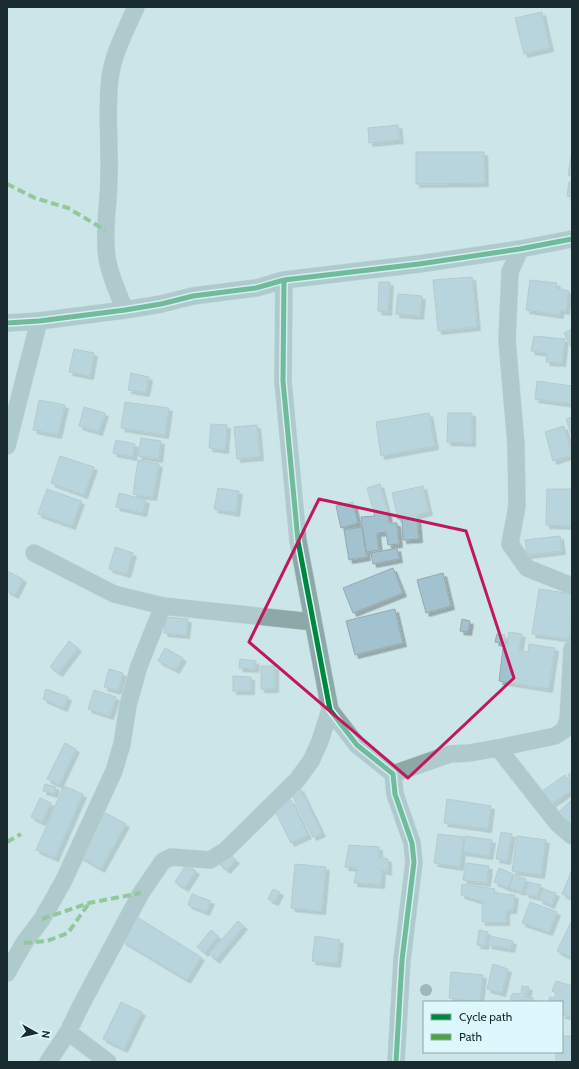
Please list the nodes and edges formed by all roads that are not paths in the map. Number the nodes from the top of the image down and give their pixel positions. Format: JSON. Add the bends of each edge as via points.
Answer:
{"nodes":[{"id":1,"x":136,"y":7,"type":"edge"},
{"id":2,"x":572,"y":239,"type":"edge"},
{"id":3,"x":520,"y":249,"type":"junction"},
{"id":4,"x":284,"y":280,"type":"junction"},
{"id":5,"x":125,"y":310,"type":"junction"},
{"id":6,"x":39,"y":321,"type":"junction"},
{"id":7,"x":7,"y":323,"type":"edge"},
{"id":8,"x":7,"y":446,"type":"edge"},
{"id":9,"x":34,"y":553,"type":"dead end"},
{"id":10,"x":572,"y":586,"type":"edge"},
{"id":11,"x":162,"y":606,"type":"junction"},
{"id":12,"x":313,"y":622,"type":"junction"},
{"id":13,"x":572,"y":649,"type":"edge"},
{"id":14,"x":330,"y":710,"type":"junction"},
{"id":15,"x":498,"y":748,"type":"junction"},
{"id":16,"x":393,"y":774,"type":"junction"},
{"id":17,"x":572,"y":836,"type":"edge"},
{"id":18,"x":7,"y":973,"type":"edge"},
{"id":19,"x":68,"y":1032,"type":"junction"},
{"id":20,"x":48,"y":1062,"type":"edge"},
{"id":21,"x":108,"y":1062,"type":"edge"},
{"id":22,"x":396,"y":1062,"type":"edge"}],
"edges":[{"from":1,"to":5,"type":"street","via":[[116,54],[110,77],[107,114],[108,259]]},
{"from":2,"to":3,"type":"street"},
{"from":3,"to":4,"type":"street"},
{"from":3,"to":10,"type":"street","via":[[510,272],[507,340],[516,445],[517,491],[510,544],[527,568]]},
{"from":4,"to":5,"type":"street","via":[[256,288],[200,295]]},
{"from":4,"to":12,"type":"street","via":[[283,381],[298,541]]},
{"from":5,"to":6,"type":"street"},
{"from":6,"to":7,"type":"street"},
{"from":6,"to":8,"type":"street"},
{"from":9,"to":11,"type":"street","via":[[114,594]]},
{"from":11,"to":12,"type":"street"},
{"from":11,"to":18,"type":"street","via":[[139,666],[114,771],[63,882]]},
{"from":12,"to":14,"type":"street"},
{"from":13,"to":15,"type":"street","via":[[568,720],[564,730],[555,736]]},
{"from":14,"to":16,"type":"street","via":[[357,745]]},
{"from":14,"to":19,"type":"street","via":[[311,761],[297,780],[226,851],[210,860],[171,857],[163,861],[141,893]]},
{"from":15,"to":16,"type":"street","via":[[450,754]]},
{"from":15,"to":17,"type":"street","via":[[557,823]]},
{"from":16,"to":22,"type":"street","via":[[395,794],[412,843],[414,862],[402,960]]},
{"from":19,"to":20,"type":"street"},
{"from":19,"to":21,"type":"street"}]}
